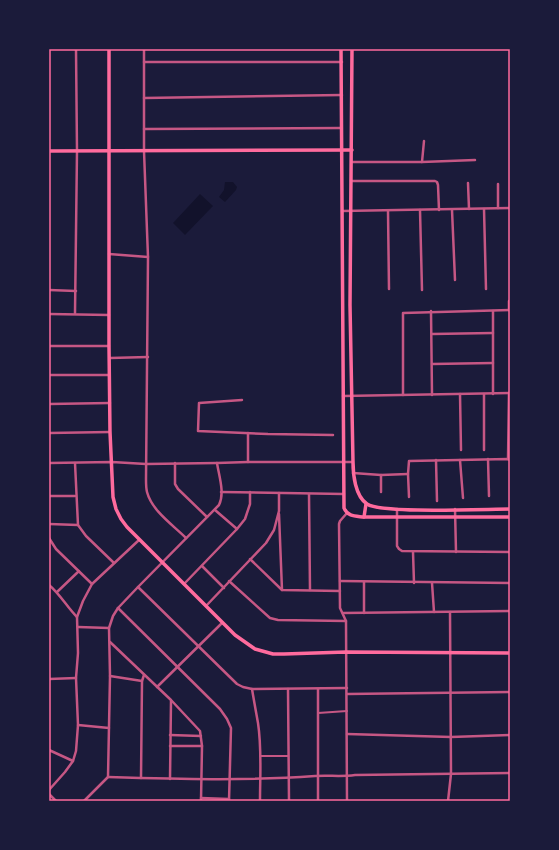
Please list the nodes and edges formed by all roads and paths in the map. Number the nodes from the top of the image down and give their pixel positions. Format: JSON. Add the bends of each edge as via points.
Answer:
{"nodes":[{"id":1,"x":76,"y":49,"type":"edge"},
{"id":2,"x":110,"y":49,"type":"edge"},
{"id":3,"x":144,"y":49,"type":"edge"},
{"id":4,"x":341,"y":49,"type":"edge"},
{"id":5,"x":352,"y":49,"type":"edge"},
{"id":6,"x":144,"y":62,"type":"junction"},
{"id":7,"x":342,"y":62,"type":"junction"},
{"id":8,"x":342,"y":95,"type":"junction"},
{"id":9,"x":144,"y":98,"type":"junction"},
{"id":10,"x":342,"y":111,"type":"junction"},
{"id":11,"x":352,"y":111,"type":"junction"},
{"id":12,"x":342,"y":128,"type":"junction"},
{"id":13,"x":144,"y":129,"type":"junction"},
{"id":14,"x":424,"y":141,"type":"dead end"},
{"id":15,"x":342,"y":150,"type":"junction"},
{"id":16,"x":352,"y":150,"type":"junction"},
{"id":17,"x":49,"y":151,"type":"edge"},
{"id":18,"x":77,"y":151,"type":"junction"},
{"id":19,"x":109,"y":151,"type":"junction"},
{"id":20,"x":144,"y":151,"type":"junction"},
{"id":21,"x":475,"y":160,"type":"dead end"},
{"id":22,"x":352,"y":162,"type":"junction"},
{"id":23,"x":422,"y":162,"type":"junction"},
{"id":24,"x":351,"y":181,"type":"junction"},
{"id":25,"x":468,"y":183,"type":"dead end"},
{"id":26,"x":498,"y":184,"type":"dead end"},
{"id":27,"x":498,"y":208,"type":"junction"},
{"id":28,"x":510,"y":208,"type":"edge"},
{"id":29,"x":469,"y":209,"type":"junction"},
{"id":30,"x":484,"y":209,"type":"junction"},
{"id":31,"x":420,"y":210,"type":"junction"},
{"id":32,"x":439,"y":210,"type":"junction"},
{"id":33,"x":452,"y":210,"type":"junction"},
{"id":34,"x":342,"y":211,"type":"junction"},
{"id":35,"x":351,"y":211,"type":"junction"},
{"id":36,"x":388,"y":211,"type":"junction"},
{"id":37,"x":109,"y":254,"type":"junction"},
{"id":38,"x":148,"y":257,"type":"junction"},
{"id":39,"x":455,"y":280,"type":"dead end"},
{"id":40,"x":389,"y":289,"type":"dead end"},
{"id":41,"x":486,"y":289,"type":"dead end"},
{"id":42,"x":49,"y":290,"type":"edge"},
{"id":43,"x":422,"y":290,"type":"dead end"},
{"id":44,"x":76,"y":291,"type":"junction"},
{"id":45,"x":509,"y":301,"type":"dead end"},
{"id":46,"x":342,"y":305,"type":"junction"},
{"id":47,"x":350,"y":305,"type":"junction"},
{"id":48,"x":510,"y":310,"type":"edge"},
{"id":49,"x":493,"y":311,"type":"junction"},
{"id":50,"x":431,"y":312,"type":"junction"},
{"id":51,"x":75,"y":313,"type":"junction"},
{"id":52,"x":49,"y":314,"type":"edge"},
{"id":53,"x":109,"y":315,"type":"junction"},
{"id":54,"x":493,"y":333,"type":"junction"},
{"id":55,"x":431,"y":334,"type":"junction"},
{"id":56,"x":49,"y":346,"type":"edge"},
{"id":57,"x":109,"y":346,"type":"junction"},
{"id":58,"x":148,"y":357,"type":"junction"},
{"id":59,"x":110,"y":358,"type":"junction"},
{"id":60,"x":342,"y":363,"type":"junction"},
{"id":61,"x":493,"y":363,"type":"junction"},
{"id":62,"x":351,"y":364,"type":"junction"},
{"id":63,"x":432,"y":364,"type":"junction"},
{"id":64,"x":110,"y":375,"type":"junction"},
{"id":65,"x":49,"y":376,"type":"edge"},
{"id":66,"x":509,"y":393,"type":"edge"},
{"id":67,"x":432,"y":394,"type":"junction"},
{"id":68,"x":460,"y":394,"type":"junction"},
{"id":69,"x":484,"y":394,"type":"junction"},
{"id":70,"x":494,"y":394,"type":"junction"},
{"id":71,"x":403,"y":395,"type":"junction"},
{"id":72,"x":343,"y":396,"type":"junction"},
{"id":73,"x":351,"y":396,"type":"junction"},
{"id":74,"x":242,"y":400,"type":"dead end"},
{"id":75,"x":110,"y":403,"type":"junction"},
{"id":76,"x":49,"y":404,"type":"edge"},
{"id":77,"x":110,"y":432,"type":"junction"},
{"id":78,"x":248,"y":432,"type":"junction"},
{"id":79,"x":49,"y":433,"type":"edge"},
{"id":80,"x":333,"y":435,"type":"dead end"},
{"id":81,"x":461,"y":450,"type":"dead end"},
{"id":82,"x":484,"y":450,"type":"dead end"},
{"id":83,"x":488,"y":459,"type":"junction"},
{"id":84,"x":509,"y":459,"type":"edge"},
{"id":85,"x":436,"y":460,"type":"junction"},
{"id":86,"x":460,"y":460,"type":"junction"},
{"id":87,"x":344,"y":461,"type":"junction"},
{"id":88,"x":112,"y":462,"type":"junction"},
{"id":89,"x":248,"y":462,"type":"junction"},
{"id":90,"x":353,"y":462,"type":"junction"},
{"id":91,"x":49,"y":463,"type":"edge"},
{"id":92,"x":75,"y":463,"type":"junction"},
{"id":93,"x":175,"y":463,"type":"junction"},
{"id":94,"x":146,"y":464,"type":"junction"},
{"id":95,"x":217,"y":464,"type":"junction"},
{"id":96,"x":353,"y":473,"type":"junction"},
{"id":97,"x":408,"y":474,"type":"junction"},
{"id":98,"x":381,"y":475,"type":"junction"},
{"id":99,"x":221,"y":492,"type":"junction"},
{"id":100,"x":250,"y":492,"type":"junction"},
{"id":101,"x":381,"y":492,"type":"dead end"},
{"id":102,"x":279,"y":493,"type":"junction"},
{"id":103,"x":309,"y":494,"type":"junction"},
{"id":104,"x":344,"y":494,"type":"junction"},
{"id":105,"x":49,"y":496,"type":"edge"},
{"id":106,"x":76,"y":496,"type":"junction"},
{"id":107,"x":488,"y":496,"type":"dead end"},
{"id":108,"x":409,"y":497,"type":"dead end"},
{"id":109,"x":463,"y":498,"type":"dead end"},
{"id":110,"x":437,"y":501,"type":"dead end"},
{"id":111,"x":366,"y":504,"type":"junction"},
{"id":112,"x":383,"y":508,"type":"junction"},
{"id":113,"x":510,"y":508,"type":"edge"},
{"id":114,"x":397,"y":509,"type":"junction"},
{"id":115,"x":455,"y":509,"type":"junction"},
{"id":116,"x":214,"y":510,"type":"junction"},
{"id":117,"x":279,"y":511,"type":"junction"},
{"id":118,"x":347,"y":513,"type":"junction"},
{"id":119,"x":207,"y":517,"type":"junction"},
{"id":120,"x":364,"y":517,"type":"junction"},
{"id":121,"x":383,"y":517,"type":"junction"},
{"id":122,"x":456,"y":517,"type":"junction"},
{"id":123,"x":510,"y":517,"type":"edge"},
{"id":124,"x":397,"y":518,"type":"junction"},
{"id":125,"x":49,"y":524,"type":"edge"},
{"id":126,"x":78,"y":525,"type":"junction"},
{"id":127,"x":237,"y":529,"type":"junction"},
{"id":128,"x":49,"y":538,"type":"edge"},
{"id":129,"x":186,"y":538,"type":"junction"},
{"id":130,"x":139,"y":540,"type":"junction"},
{"id":131,"x":414,"y":552,"type":"junction"},
{"id":132,"x":456,"y":552,"type":"junction"},
{"id":133,"x":510,"y":552,"type":"edge"},
{"id":134,"x":250,"y":559,"type":"junction"},
{"id":135,"x":162,"y":562,"type":"junction"},
{"id":136,"x":114,"y":564,"type":"junction"},
{"id":137,"x":202,"y":566,"type":"junction"},
{"id":138,"x":79,"y":571,"type":"junction"},
{"id":139,"x":229,"y":581,"type":"junction"},
{"id":140,"x":340,"y":581,"type":"junction"},
{"id":141,"x":364,"y":582,"type":"junction"},
{"id":142,"x":414,"y":583,"type":"junction"},
{"id":143,"x":432,"y":583,"type":"junction"},
{"id":144,"x":510,"y":583,"type":"edge"},
{"id":145,"x":92,"y":584,"type":"junction"},
{"id":146,"x":184,"y":584,"type":"junction"},
{"id":147,"x":49,"y":585,"type":"edge"},
{"id":148,"x":138,"y":587,"type":"junction"},
{"id":149,"x":224,"y":588,"type":"junction"},
{"id":150,"x":282,"y":590,"type":"junction"},
{"id":151,"x":310,"y":590,"type":"junction"},
{"id":152,"x":340,"y":591,"type":"junction"},
{"id":153,"x":57,"y":592,"type":"junction"},
{"id":154,"x":206,"y":606,"type":"junction"},
{"id":155,"x":118,"y":608,"type":"junction"},
{"id":156,"x":510,"y":611,"type":"edge"},
{"id":157,"x":434,"y":612,"type":"junction"},
{"id":158,"x":450,"y":612,"type":"junction"},
{"id":159,"x":343,"y":613,"type":"junction"},
{"id":160,"x":364,"y":613,"type":"junction"},
{"id":161,"x":77,"y":617,"type":"junction"},
{"id":162,"x":346,"y":621,"type":"junction"},
{"id":163,"x":222,"y":623,"type":"junction"},
{"id":164,"x":78,"y":626,"type":"junction"},
{"id":165,"x":109,"y":628,"type":"junction"},
{"id":166,"x":110,"y":642,"type":"junction"},
{"id":167,"x":198,"y":646,"type":"junction"},
{"id":168,"x":346,"y":652,"type":"junction"},
{"id":169,"x":450,"y":652,"type":"junction"},
{"id":170,"x":510,"y":653,"type":"edge"},
{"id":171,"x":178,"y":666,"type":"junction"},
{"id":172,"x":144,"y":675,"type":"junction"},
{"id":173,"x":110,"y":676,"type":"junction"},
{"id":174,"x":76,"y":678,"type":"junction"},
{"id":175,"x":49,"y":679,"type":"edge"},
{"id":176,"x":142,"y":681,"type":"junction"},
{"id":177,"x":157,"y":687,"type":"junction"},
{"id":178,"x":347,"y":688,"type":"junction"},
{"id":179,"x":288,"y":689,"type":"junction"},
{"id":180,"x":318,"y":689,"type":"junction"},
{"id":181,"x":252,"y":690,"type":"junction"},
{"id":182,"x":510,"y":692,"type":"edge"},
{"id":183,"x":451,"y":693,"type":"junction"},
{"id":184,"x":347,"y":694,"type":"junction"},
{"id":185,"x":171,"y":700,"type":"junction"},
{"id":186,"x":347,"y":711,"type":"junction"},
{"id":187,"x":318,"y":713,"type":"junction"},
{"id":188,"x":78,"y":726,"type":"junction"},
{"id":189,"x":109,"y":728,"type":"junction"},
{"id":190,"x":348,"y":734,"type":"junction"},
{"id":191,"x":170,"y":735,"type":"junction"},
{"id":192,"x":510,"y":735,"type":"edge"},
{"id":193,"x":201,"y":736,"type":"junction"},
{"id":194,"x":451,"y":737,"type":"junction"},
{"id":195,"x":170,"y":746,"type":"junction"},
{"id":196,"x":202,"y":746,"type":"junction"},
{"id":197,"x":49,"y":750,"type":"edge"},
{"id":198,"x":260,"y":756,"type":"junction"},
{"id":199,"x":288,"y":756,"type":"junction"},
{"id":200,"x":73,"y":761,"type":"junction"},
{"id":201,"x":510,"y":773,"type":"edge"},
{"id":202,"x":450,"y":774,"type":"junction"},
{"id":203,"x":318,"y":776,"type":"junction"},
{"id":204,"x":347,"y":776,"type":"junction"},
{"id":205,"x":108,"y":777,"type":"junction"},
{"id":206,"x":141,"y":778,"type":"junction"},
{"id":207,"x":230,"y":778,"type":"junction"},
{"id":208,"x":260,"y":778,"type":"junction"},
{"id":209,"x":288,"y":778,"type":"junction"},
{"id":210,"x":170,"y":779,"type":"junction"},
{"id":211,"x":201,"y":779,"type":"junction"},
{"id":212,"x":49,"y":790,"type":"edge"},
{"id":213,"x":49,"y":794,"type":"edge"},
{"id":214,"x":201,"y":799,"type":"edge"},
{"id":215,"x":229,"y":800,"type":"edge"},
{"id":216,"x":56,"y":801,"type":"edge"},
{"id":217,"x":84,"y":801,"type":"edge"},
{"id":218,"x":260,"y":801,"type":"edge"},
{"id":219,"x":289,"y":801,"type":"edge"},
{"id":220,"x":318,"y":801,"type":"edge"},
{"id":221,"x":347,"y":801,"type":"edge"},
{"id":222,"x":448,"y":801,"type":"edge"}],
"edges":[{"from":1,"to":18,"type":"street"},
{"from":2,"to":19,"type":"main road"},
{"from":3,"to":6,"type":"street"},
{"from":4,"to":7,"type":"main road"},
{"from":5,"to":11,"type":"main road"},
{"from":6,"to":7,"type":"street"},
{"from":6,"to":9,"type":"street"},
{"from":7,"to":8,"type":"main road"},
{"from":8,"to":9,"type":"street"},
{"from":8,"to":10,"type":"main road"},
{"from":9,"to":13,"type":"street"},
{"from":10,"to":11,"type":"main road"},
{"from":10,"to":12,"type":"main road"},
{"from":11,"to":16,"type":"main road"},
{"from":12,"to":13,"type":"street"},
{"from":12,"to":15,"type":"main road"},
{"from":13,"to":20,"type":"street"},
{"from":14,"to":23,"type":"street"},
{"from":15,"to":16,"type":"main road"},
{"from":15,"to":20,"type":"main road"},
{"from":15,"to":34,"type":"main road"},
{"from":16,"to":22,"type":"main road"},
{"from":17,"to":18,"type":"main road"},
{"from":18,"to":19,"type":"main road"},
{"from":18,"to":44,"type":"street"},
{"from":19,"to":20,"type":"main road"},
{"from":19,"to":37,"type":"main road"},
{"from":20,"to":38,"type":"street"},
{"from":21,"to":23,"type":"street"},
{"from":22,"to":23,"type":"street"},
{"from":22,"to":24,"type":"main road"},
{"from":24,"to":32,"type":"street","via":[[435,181],[438,185]]},
{"from":24,"to":35,"type":"main road"},
{"from":25,"to":29,"type":"street"},
{"from":26,"to":27,"type":"street"},
{"from":27,"to":28,"type":"street"},
{"from":27,"to":30,"type":"street"},
{"from":29,"to":30,"type":"street"},
{"from":29,"to":33,"type":"street"},
{"from":30,"to":41,"type":"street"},
{"from":31,"to":32,"type":"street"},
{"from":31,"to":36,"type":"street"},
{"from":31,"to":43,"type":"street"},
{"from":32,"to":33,"type":"street"},
{"from":33,"to":39,"type":"street"},
{"from":34,"to":35,"type":"street"},
{"from":34,"to":46,"type":"main road"},
{"from":35,"to":36,"type":"street"},
{"from":35,"to":47,"type":"main road"},
{"from":36,"to":40,"type":"street"},
{"from":37,"to":38,"type":"street"},
{"from":37,"to":53,"type":"main road"},
{"from":38,"to":58,"type":"street"},
{"from":42,"to":44,"type":"street"},
{"from":44,"to":51,"type":"street"},
{"from":45,"to":48,"type":"street"},
{"from":46,"to":47,"type":"main road"},
{"from":46,"to":60,"type":"main road"},
{"from":47,"to":62,"type":"main road"},
{"from":48,"to":49,"type":"street"},
{"from":49,"to":50,"type":"street"},
{"from":49,"to":54,"type":"street"},
{"from":50,"to":55,"type":"street"},
{"from":50,"to":71,"type":"street","via":[[403,313]]},
{"from":51,"to":52,"type":"street"},
{"from":51,"to":53,"type":"street"},
{"from":53,"to":57,"type":"main road"},
{"from":54,"to":55,"type":"street"},
{"from":54,"to":61,"type":"street"},
{"from":55,"to":63,"type":"street"},
{"from":56,"to":57,"type":"street"},
{"from":57,"to":59,"type":"main road"},
{"from":58,"to":59,"type":"street"},
{"from":58,"to":94,"type":"street"},
{"from":59,"to":64,"type":"main road"},
{"from":60,"to":62,"type":"main road"},
{"from":60,"to":72,"type":"main road"},
{"from":61,"to":63,"type":"street"},
{"from":61,"to":70,"type":"street"},
{"from":62,"to":73,"type":"main road"},
{"from":63,"to":67,"type":"street"},
{"from":64,"to":65,"type":"street"},
{"from":64,"to":75,"type":"main road"},
{"from":66,"to":70,"type":"street"},
{"from":66,"to":84,"type":"street"},
{"from":67,"to":68,"type":"street"},
{"from":67,"to":71,"type":"street"},
{"from":68,"to":69,"type":"street"},
{"from":68,"to":81,"type":"street"},
{"from":69,"to":70,"type":"street"},
{"from":69,"to":82,"type":"street"},
{"from":71,"to":73,"type":"street"},
{"from":72,"to":73,"type":"street"},
{"from":72,"to":87,"type":"main road"},
{"from":73,"to":90,"type":"main road"},
{"from":74,"to":78,"type":"street","via":[[199,403],[198,431]]},
{"from":75,"to":76,"type":"street"},
{"from":75,"to":77,"type":"main road"},
{"from":77,"to":79,"type":"street"},
{"from":77,"to":88,"type":"main road"},
{"from":78,"to":80,"type":"street"},
{"from":78,"to":89,"type":"street"},
{"from":83,"to":84,"type":"street"},
{"from":83,"to":86,"type":"street"},
{"from":83,"to":107,"type":"street"},
{"from":85,"to":86,"type":"street"},
{"from":85,"to":97,"type":"street","via":[[409,461]]},
{"from":85,"to":110,"type":"street"},
{"from":86,"to":109,"type":"street"},
{"from":87,"to":89,"type":"street"},
{"from":87,"to":90,"type":"street"},
{"from":87,"to":104,"type":"main road"},
{"from":88,"to":92,"type":"street"},
{"from":88,"to":94,"type":"street"},
{"from":88,"to":130,"type":"main road","via":[[116,509],[127,528]]},
{"from":89,"to":95,"type":"street"},
{"from":90,"to":96,"type":"main road"},
{"from":91,"to":92,"type":"street"},
{"from":92,"to":106,"type":"street"},
{"from":93,"to":94,"type":"street"},
{"from":93,"to":95,"type":"street"},
{"from":93,"to":119,"type":"street","via":[[175,484],[178,490]]},
{"from":94,"to":129,"type":"street","via":[[147,492],[151,502]]},
{"from":95,"to":99,"type":"street"},
{"from":96,"to":98,"type":"street"},
{"from":96,"to":111,"type":"main road","via":[[357,490]]},
{"from":97,"to":98,"type":"street"},
{"from":97,"to":108,"type":"street"},
{"from":98,"to":101,"type":"street"},
{"from":99,"to":100,"type":"street"},
{"from":99,"to":116,"type":"street","via":[[221,500]]},
{"from":100,"to":102,"type":"street"},
{"from":100,"to":127,"type":"street","via":[[248,512]]},
{"from":102,"to":103,"type":"street"},
{"from":102,"to":117,"type":"street"},
{"from":103,"to":104,"type":"street"},
{"from":103,"to":151,"type":"street"},
{"from":104,"to":118,"type":"main road","via":[[344,508]]},
{"from":105,"to":106,"type":"street"},
{"from":106,"to":126,"type":"street"},
{"from":111,"to":112,"type":"main road"},
{"from":111,"to":120,"type":"main road"},
{"from":112,"to":114,"type":"main road"},
{"from":112,"to":121,"type":"main road"},
{"from":113,"to":115,"type":"main road"},
{"from":114,"to":115,"type":"main road"},
{"from":114,"to":124,"type":"street"},
{"from":115,"to":122,"type":"street"},
{"from":116,"to":119,"type":"street"},
{"from":116,"to":127,"type":"street"},
{"from":117,"to":134,"type":"street","via":[[274,530],[266,543]]},
{"from":117,"to":150,"type":"street"},
{"from":118,"to":120,"type":"main road"},
{"from":118,"to":140,"type":"street","via":[[339,524]]},
{"from":119,"to":129,"type":"street"},
{"from":120,"to":121,"type":"main road"},
{"from":121,"to":124,"type":"main road"},
{"from":122,"to":123,"type":"main road"},
{"from":122,"to":124,"type":"main road"},
{"from":122,"to":132,"type":"street"},
{"from":124,"to":131,"type":"street","via":[[398,549]]},
{"from":125,"to":126,"type":"street"},
{"from":126,"to":136,"type":"street"},
{"from":127,"to":137,"type":"street"},
{"from":128,"to":138,"type":"street","via":[[56,549]]},
{"from":129,"to":135,"type":"street"},
{"from":130,"to":135,"type":"main road"},
{"from":130,"to":136,"type":"street"},
{"from":131,"to":132,"type":"street"},
{"from":131,"to":142,"type":"street"},
{"from":132,"to":133,"type":"street"},
{"from":134,"to":139,"type":"street"},
{"from":134,"to":150,"type":"street"},
{"from":135,"to":146,"type":"main road"},
{"from":135,"to":148,"type":"street"},
{"from":136,"to":145,"type":"street"},
{"from":137,"to":146,"type":"street"},
{"from":137,"to":149,"type":"street"},
{"from":138,"to":145,"type":"street"},
{"from":138,"to":153,"type":"street"},
{"from":139,"to":149,"type":"street"},
{"from":139,"to":162,"type":"street","via":[[270,618]]},
{"from":140,"to":141,"type":"street"},
{"from":140,"to":152,"type":"street"},
{"from":141,"to":142,"type":"street"},
{"from":141,"to":160,"type":"street"},
{"from":142,"to":143,"type":"street"},
{"from":143,"to":144,"type":"street"},
{"from":143,"to":157,"type":"street"},
{"from":145,"to":161,"type":"street"},
{"from":146,"to":154,"type":"main road"},
{"from":147,"to":153,"type":"street"},
{"from":148,"to":155,"type":"street"},
{"from":148,"to":167,"type":"street"},
{"from":149,"to":154,"type":"street"},
{"from":150,"to":151,"type":"street"},
{"from":151,"to":152,"type":"street"},
{"from":152,"to":159,"type":"street","via":[[340,608]]},
{"from":153,"to":161,"type":"street"},
{"from":154,"to":163,"type":"main road"},
{"from":155,"to":165,"type":"street"},
{"from":155,"to":171,"type":"street"},
{"from":156,"to":158,"type":"street"},
{"from":157,"to":158,"type":"street"},
{"from":157,"to":160,"type":"street"},
{"from":158,"to":169,"type":"street"},
{"from":159,"to":160,"type":"street"},
{"from":159,"to":162,"type":"street"},
{"from":161,"to":164,"type":"street"},
{"from":162,"to":168,"type":"street"},
{"from":163,"to":167,"type":"street"},
{"from":163,"to":168,"type":"main road","via":[[245,643],[268,652]]},
{"from":164,"to":165,"type":"street"},
{"from":164,"to":174,"type":"street"},
{"from":165,"to":166,"type":"street"},
{"from":166,"to":172,"type":"street"},
{"from":166,"to":173,"type":"street"},
{"from":167,"to":171,"type":"street"},
{"from":167,"to":181,"type":"street","via":[[238,684]]},
{"from":168,"to":169,"type":"main road"},
{"from":168,"to":178,"type":"street"},
{"from":169,"to":170,"type":"main road"},
{"from":169,"to":183,"type":"street"},
{"from":171,"to":177,"type":"street"},
{"from":171,"to":207,"type":"street","via":[[220,710],[231,728]]},
{"from":172,"to":176,"type":"street"},
{"from":172,"to":177,"type":"street"},
{"from":173,"to":176,"type":"street"},
{"from":173,"to":189,"type":"street"},
{"from":174,"to":175,"type":"street"},
{"from":174,"to":188,"type":"street"},
{"from":176,"to":206,"type":"street"},
{"from":177,"to":185,"type":"street"},
{"from":178,"to":180,"type":"street"},
{"from":178,"to":184,"type":"street"},
{"from":179,"to":180,"type":"street"},
{"from":179,"to":181,"type":"street"},
{"from":179,"to":199,"type":"street"},
{"from":180,"to":187,"type":"street"},
{"from":181,"to":198,"type":"street"},
{"from":182,"to":183,"type":"street"},
{"from":183,"to":184,"type":"street"},
{"from":183,"to":194,"type":"street"},
{"from":184,"to":186,"type":"street"},
{"from":185,"to":191,"type":"street"},
{"from":185,"to":193,"type":"street","via":[[198,729]]},
{"from":186,"to":187,"type":"street"},
{"from":186,"to":190,"type":"street"},
{"from":187,"to":203,"type":"street"},
{"from":188,"to":189,"type":"street"},
{"from":188,"to":200,"type":"street"},
{"from":189,"to":205,"type":"street"},
{"from":190,"to":194,"type":"street"},
{"from":190,"to":204,"type":"street"},
{"from":191,"to":193,"type":"street"},
{"from":191,"to":195,"type":"street"},
{"from":192,"to":194,"type":"street"},
{"from":193,"to":196,"type":"street"},
{"from":194,"to":202,"type":"street"},
{"from":195,"to":196,"type":"street"},
{"from":195,"to":210,"type":"street"},
{"from":196,"to":211,"type":"street"},
{"from":197,"to":200,"type":"street"},
{"from":198,"to":199,"type":"street"},
{"from":198,"to":208,"type":"street"},
{"from":199,"to":209,"type":"street"},
{"from":200,"to":212,"type":"street"},
{"from":201,"to":202,"type":"street"},
{"from":202,"to":204,"type":"street"},
{"from":202,"to":222,"type":"street"},
{"from":203,"to":204,"type":"street"},
{"from":203,"to":209,"type":"street"},
{"from":203,"to":220,"type":"street"},
{"from":204,"to":221,"type":"street"},
{"from":205,"to":206,"type":"street"},
{"from":205,"to":217,"type":"street"},
{"from":206,"to":210,"type":"street"},
{"from":207,"to":208,"type":"street"},
{"from":207,"to":211,"type":"street"},
{"from":207,"to":215,"type":"street"},
{"from":208,"to":209,"type":"street"},
{"from":208,"to":218,"type":"street"},
{"from":209,"to":219,"type":"street"},
{"from":210,"to":211,"type":"street"},
{"from":211,"to":214,"type":"street"},
{"from":213,"to":216,"type":"street"},
{"from":214,"to":215,"type":"street"}]}
